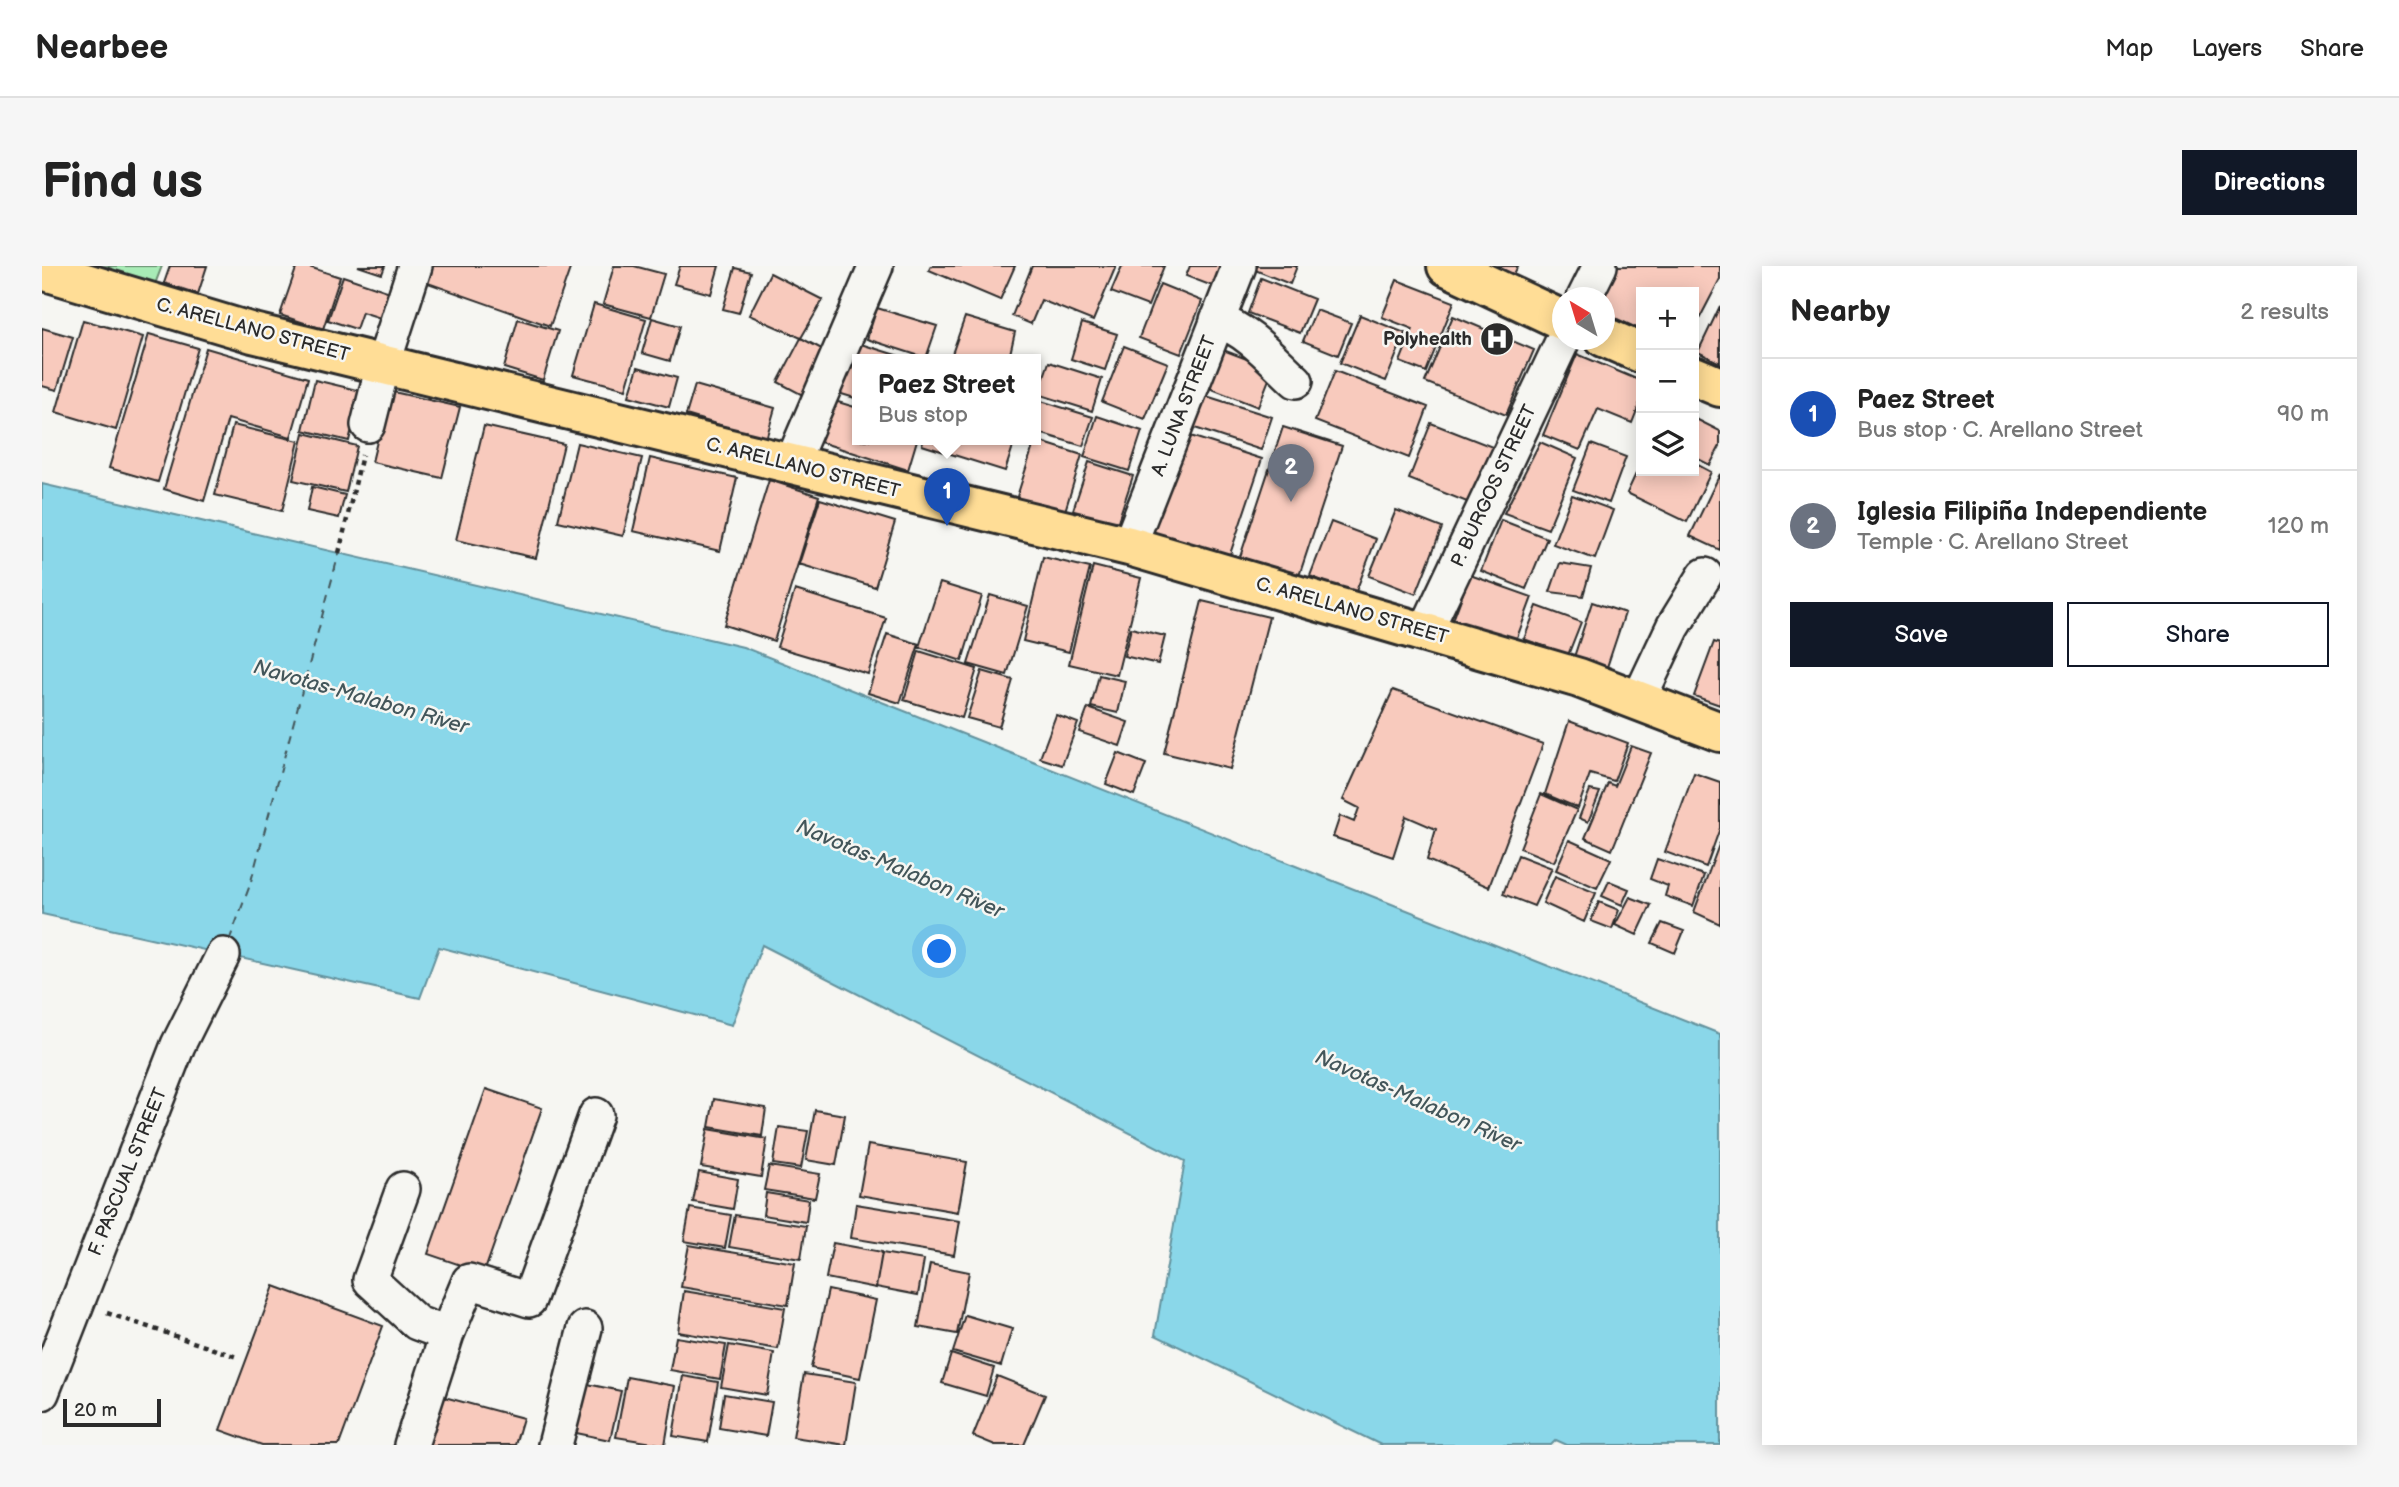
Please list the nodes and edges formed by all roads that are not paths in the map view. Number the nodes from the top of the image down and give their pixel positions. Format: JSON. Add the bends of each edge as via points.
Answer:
{"nodes":[{"id":1,"x":415,"y":266,"type":"edge"},
{"id":2,"x":876,"y":266,"type":"edge"},
{"id":3,"x":1239,"y":266,"type":"edge"},
{"id":4,"x":1447,"y":266,"type":"edge"},
{"id":5,"x":1600,"y":266,"type":"edge"},
{"id":6,"x":58,"y":271,"type":"edge"},
{"id":7,"x":1590,"y":287,"type":"edge"},
{"id":8,"x":1552,"y":315,"type":"edge"},
{"id":9,"x":1217,"y":320,"type":"junction"},
{"id":10,"x":1615,"y":341,"type":"edge"},
{"id":11,"x":1558,"y":350,"type":"edge"},
{"id":12,"x":1636,"y":351,"type":"edge"},
{"id":13,"x":383,"y":365,"type":"junction"},
{"id":14,"x":1699,"y":378,"type":"edge"},
{"id":15,"x":1296,"y":381,"type":"dead end"},
{"id":16,"x":1720,"y":387,"type":"edge"},
{"id":17,"x":368,"y":425,"type":"road end"},
{"id":18,"x":791,"y":465,"type":"junction"},
{"id":19,"x":1129,"y":546,"type":"junction"},
{"id":20,"x":1705,"y":575,"type":"dead end"},
{"id":21,"x":1425,"y":632,"type":"junction"},
{"id":22,"x":1638,"y":701,"type":"junction"},
{"id":23,"x":1720,"y":732,"type":"edge"},
{"id":24,"x":223,"y":955,"type":"dead end"},
{"id":25,"x":596,"y":1115,"type":"dead end"},
{"id":26,"x":403,"y":1189,"type":"dead end"},
{"id":27,"x":585,"y":1328,"type":"dead end"},
{"id":28,"x":447,"y":1334,"type":"junction"},
{"id":29,"x":42,"y":1393,"type":"edge"},
{"id":30,"x":411,"y":1445,"type":"edge"},
{"id":31,"x":555,"y":1445,"type":"edge"}],
"edges":[{"from":1,"to":13,"type":"street"},
{"from":2,"to":18,"type":"street"},
{"from":3,"to":9,"type":"street","name":"A. LUNA STREET"},
{"from":4,"to":8,"type":"main road"},
{"from":5,"to":7,"type":"street"},
{"from":6,"to":13,"type":"main road","name":"C. ARELLANO STREET","via":[[253,333]]},
{"from":9,"to":15,"type":"street","via":[[1256,344]]},
{"from":9,"to":19,"type":"street","name":"A. LUNA STREET"},
{"from":10,"to":12,"type":"main road"},
{"from":11,"to":21,"type":"street","name":"P. BURGOS STREET"},
{"from":13,"to":17,"type":"street"},
{"from":13,"to":18,"type":"main road","name":"C. ARELLANO STREET"},
{"from":14,"to":16,"type":"main road"},
{"from":18,"to":19,"type":"main road","name":"C. ARELLANO STREET"},
{"from":19,"to":21,"type":"main road","name":"C. ARELLANO STREET"},
{"from":20,"to":22,"type":"street","via":[[1673,627]]},
{"from":21,"to":22,"type":"main road","name":"C. ARELLANO STREET","via":[[1579,678]]},
{"from":22,"to":23,"type":"main road","name":"C. ARELLANO STREET"},
{"from":24,"to":29,"type":"street","name":"F. PASCUAL STREET","via":[[178,1045]]},
{"from":25,"to":28,"type":"street","via":[[529,1300],[469,1281]]},
{"from":26,"to":28,"type":"street","via":[[370,1280],[417,1323]]},
{"from":27,"to":31,"type":"street"},
{"from":28,"to":30,"type":"street"}]}
